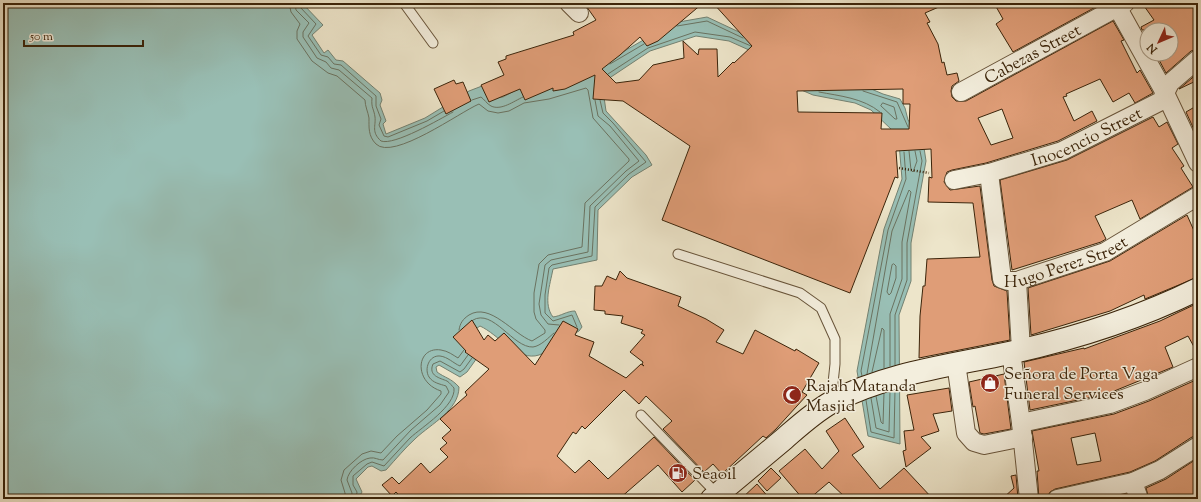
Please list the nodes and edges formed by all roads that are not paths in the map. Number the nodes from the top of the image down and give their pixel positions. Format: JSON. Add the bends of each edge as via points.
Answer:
{"nodes":[{"id":1,"x":404,"y":3,"type":"edge"},
{"id":2,"x":1120,"y":4,"type":"edge"},
{"id":3,"x":433,"y":43,"type":"dead end"},
{"id":4,"x":1198,"y":59,"type":"edge"},
{"id":5,"x":961,"y":92,"type":"dead end"},
{"id":6,"x":1165,"y":93,"type":"junction"},
{"id":7,"x":1198,"y":163,"type":"edge"},
{"id":8,"x":989,"y":173,"type":"junction"},
{"id":9,"x":954,"y":180,"type":"dead end"},
{"id":10,"x":1198,"y":196,"type":"edge"},
{"id":11,"x":678,"y":254,"type":"dead end"},
{"id":12,"x":1017,"y":281,"type":"junction"},
{"id":13,"x":1198,"y":289,"type":"edge"},
{"id":14,"x":1016,"y":351,"type":"junction"},
{"id":15,"x":956,"y":363,"type":"junction"},
{"id":16,"x":1198,"y":367,"type":"edge"},
{"id":17,"x":831,"y":403,"type":"junction"},
{"id":18,"x":641,"y":415,"type":"dead end"},
{"id":19,"x":1022,"y":430,"type":"junction"},
{"id":20,"x":1198,"y":446,"type":"edge"},
{"id":21,"x":1133,"y":482,"type":"junction"},
{"id":22,"x":714,"y":497,"type":"edge"},
{"id":23,"x":1029,"y":499,"type":"edge"},
{"id":24,"x":1057,"y":499,"type":"edge"},
{"id":25,"x":1139,"y":499,"type":"edge"}],
"edges":[{"from":1,"to":3,"type":"lane"},
{"from":2,"to":5,"type":"street","name":"Cabezas Street"},
{"from":2,"to":6,"type":"street"},
{"from":4,"to":6,"type":"street","name":"Inocencio Street","via":[[1170,83]]},
{"from":6,"to":7,"type":"street"},
{"from":6,"to":8,"type":"street","name":"Inocencio Street","via":[[1161,101],[1062,151]]},
{"from":8,"to":9,"type":"street","name":"Inocencio Street"},
{"from":8,"to":12,"type":"street","name":"Hugo Perez Street","via":[[1002,279]]},
{"from":10,"to":12,"type":"street","name":"Hugo Perez Street","via":[[1105,252]]},
{"from":11,"to":17,"type":"lane","via":[[800,293],[821,308],[835,339]]},
{"from":12,"to":14,"type":"street"},
{"from":13,"to":14,"type":"main road","via":[[1110,325]]},
{"from":14,"to":15,"type":"main road"},
{"from":14,"to":19,"type":"street"},
{"from":15,"to":17,"type":"main road","via":[[914,372],[852,393]]},
{"from":15,"to":19,"type":"street","via":[[966,432],[974,442],[984,446]]},
{"from":16,"to":19,"type":"street","via":[[1110,404]]},
{"from":17,"to":22,"type":"main road"},
{"from":18,"to":22,"type":"lane"},
{"from":19,"to":23,"type":"street"},
{"from":20,"to":21,"type":"street","via":[[1160,470]]},
{"from":21,"to":24,"type":"street"},
{"from":21,"to":25,"type":"street"}]}
